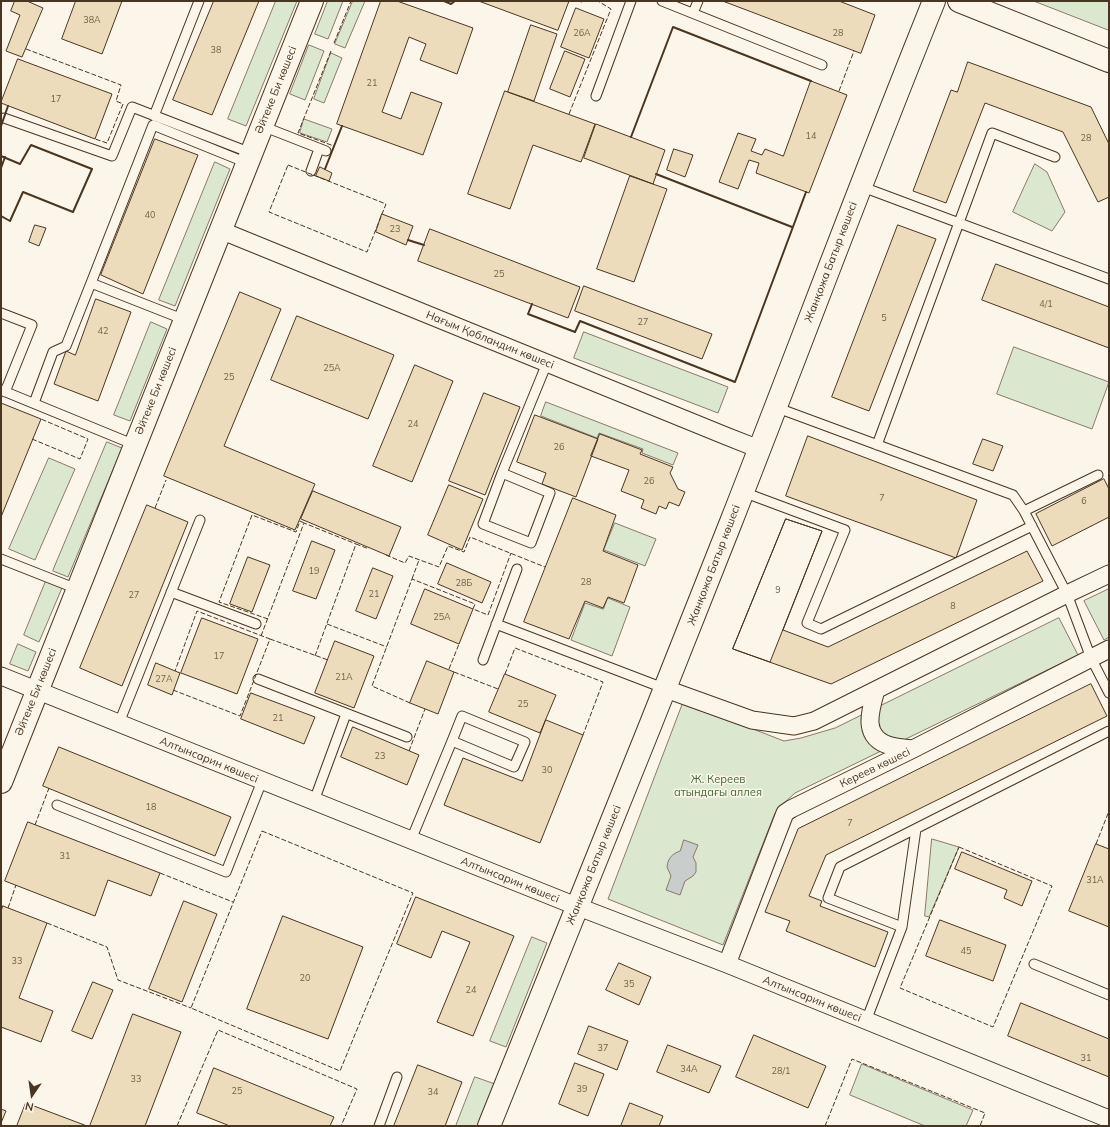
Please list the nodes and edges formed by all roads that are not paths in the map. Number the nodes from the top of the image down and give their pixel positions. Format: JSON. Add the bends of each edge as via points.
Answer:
{"nodes":[{"id":1,"x":199,"y":1,"type":"edge"},
{"id":2,"x":312,"y":1,"type":"edge"},
{"id":3,"x":631,"y":1,"type":"edge"},
{"id":4,"x":662,"y":1,"type":"edge"},
{"id":5,"x":698,"y":1,"type":"edge"},
{"id":6,"x":934,"y":1,"type":"edge"},
{"id":7,"x":959,"y":1,"type":"edge"},
{"id":8,"x":693,"y":13,"type":"junction"},
{"id":9,"x":1109,"y":61,"type":"edge"},
{"id":10,"x":822,"y":64,"type":"dead end"},
{"id":11,"x":596,"y":96,"type":"dead end"},
{"id":12,"x":154,"y":116,"type":"junction"},
{"id":13,"x":4,"y":118,"type":"dead end"},
{"id":14,"x":262,"y":126,"type":"junction"},
{"id":15,"x":1055,"y":157,"type":"dead end"},
{"id":16,"x":249,"y":158,"type":"junction"},
{"id":17,"x":311,"y":171,"type":"dead end"},
{"id":18,"x":860,"y":186,"type":"junction"},
{"id":19,"x":959,"y":223,"type":"junction"},
{"id":20,"x":220,"y":230,"type":"junction"},
{"id":21,"x":1109,"y":279,"type":"edge"},
{"id":22,"x":91,"y":282,"type":"junction"},
{"id":23,"x":1,"y":313,"type":"edge"},
{"id":24,"x":185,"y":320,"type":"junction"},
{"id":25,"x":547,"y":363,"type":"junction"},
{"id":26,"x":3,"y":391,"type":"edge"},
{"id":27,"x":34,"y":404,"type":"junction"},
{"id":28,"x":775,"y":407,"type":"junction"},
{"id":29,"x":135,"y":445,"type":"junction"},
{"id":30,"x":877,"y":445,"type":"junction"},
{"id":31,"x":759,"y":448,"type":"junction"},
{"id":32,"x":502,"y":473,"type":"junction"},
{"id":33,"x":1098,"y":475,"type":"dead end"},
{"id":34,"x":743,"y":492,"type":"junction"},
{"id":35,"x":1024,"y":511,"type":"junction"},
{"id":36,"x":200,"y":520,"type":"dead end"},
{"id":37,"x":1032,"y":526,"type":"junction"},
{"id":38,"x":1,"y":559,"type":"edge"},
{"id":39,"x":517,"y":569,"type":"dead end"},
{"id":40,"x":1109,"y":574,"type":"edge"},
{"id":41,"x":77,"y":589,"type":"junction"},
{"id":42,"x":171,"y":592,"type":"junction"},
{"id":43,"x":1067,"y":594,"type":"junction"},
{"id":44,"x":256,"y":624,"type":"dead end"},
{"id":45,"x":496,"y":624,"type":"junction"},
{"id":46,"x":1109,"y":649,"type":"edge"},
{"id":47,"x":1091,"y":658,"type":"junction"},
{"id":48,"x":483,"y":660,"type":"dead end"},
{"id":49,"x":1,"y":676,"type":"edge"},
{"id":50,"x":258,"y":679,"type":"dead end"},
{"id":51,"x":666,"y":688,"type":"junction"},
{"id":52,"x":876,"y":690,"type":"junction"},
{"id":53,"x":37,"y":691,"type":"junction"},
{"id":54,"x":1109,"y":693,"type":"edge"},
{"id":55,"x":346,"y":714,"type":"junction"},
{"id":56,"x":119,"y":723,"type":"junction"},
{"id":57,"x":1109,"y":731,"type":"edge"},
{"id":58,"x":407,"y":737,"type":"dead end"},
{"id":59,"x":452,"y":741,"type":"junction"},
{"id":60,"x":913,"y":749,"type":"junction"},
{"id":61,"x":262,"y":781,"type":"junction"},
{"id":62,"x":1,"y":782,"type":"edge"},
{"id":63,"x":314,"y":802,"type":"junction"},
{"id":64,"x":57,"y":805,"type":"dead end"},
{"id":65,"x":916,"y":829,"type":"junction"},
{"id":66,"x":411,"y":840,"type":"junction"},
{"id":67,"x":576,"y":906,"type":"junction"},
{"id":68,"x":902,"y":927,"type":"junction"},
{"id":69,"x":727,"y":964,"type":"junction"},
{"id":70,"x":1034,"y":964,"type":"dead end"},
{"id":71,"x":1109,"y":995,"type":"edge"},
{"id":72,"x":866,"y":1020,"type":"junction"},
{"id":73,"x":397,"y":1076,"type":"dead end"},
{"id":74,"x":1109,"y":1119,"type":"edge"},
{"id":75,"x":378,"y":1126,"type":"edge"},
{"id":76,"x":489,"y":1126,"type":"edge"}],
"edges":[{"from":1,"to":12,"type":"lane"},
{"from":2,"to":14,"type":"street","name":"Әйтеке Би көшесі"},
{"from":3,"to":11,"type":"lane"},
{"from":4,"to":8,"type":"lane"},
{"from":5,"to":8,"type":"lane"},
{"from":6,"to":18,"type":"street","name":"Жанқожа Батыр көшесі"},
{"from":7,"to":9,"type":"street"},
{"from":8,"to":10,"type":"lane"},
{"from":12,"to":13,"type":"lane","via":[[132,107],[112,156]]},
{"from":12,"to":16,"type":"lane"},
{"from":14,"to":16,"type":"street","name":"Әйтеке Би көшесі"},
{"from":14,"to":17,"type":"lane","via":[[323,150]]},
{"from":15,"to":19,"type":"lane","via":[[992,133]]},
{"from":16,"to":20,"type":"street","name":"Әйтеке Би көшесі"},
{"from":16,"to":22,"type":"lane","via":[[153,125]]},
{"from":18,"to":19,"type":"lane"},
{"from":18,"to":28,"type":"street","name":"Жанқожа Батыр көшесі"},
{"from":19,"to":21,"type":"lane"},
{"from":19,"to":30,"type":"lane"},
{"from":20,"to":24,"type":"street","name":"Әйтеке Би көшесі"},
{"from":20,"to":25,"type":"street","name":"Нағым Қобландин көшесі"},
{"from":22,"to":24,"type":"lane"},
{"from":22,"to":27,"type":"lane","via":[[66,346],[53,352]]},
{"from":23,"to":26,"type":"lane","via":[[32,325]]},
{"from":24,"to":29,"type":"street","name":"Әйтеке Би көшесі"},
{"from":25,"to":31,"type":"street","name":"Нағым Қобландин көшесі"},
{"from":25,"to":32,"type":"lane"},
{"from":26,"to":27,"type":"lane"},
{"from":27,"to":29,"type":"lane"},
{"from":28,"to":30,"type":"lane"},
{"from":28,"to":31,"type":"street","name":"Жанқожа Батыр көшесі"},
{"from":29,"to":41,"type":"street","name":"Әйтеке Би көшесі"},
{"from":30,"to":35,"type":"lane","via":[[1013,495]]},
{"from":31,"to":34,"type":"street","name":"Жанқожа Батыр көшесі"},
{"from":32,"to":32,"type":"lane","via":[[550,493],[531,543],[483,524]]},
{"from":33,"to":35,"type":"lane"},
{"from":34,"to":37,"type":"lane","via":[[844,530],[807,623],[821,629]]},
{"from":34,"to":51,"type":"street","name":"Жанқожа Батыр көшесі"},
{"from":35,"to":37,"type":"lane"},
{"from":36,"to":42,"type":"lane"},
{"from":37,"to":43,"type":"lane"},
{"from":38,"to":41,"type":"lane"},
{"from":39,"to":45,"type":"lane"},
{"from":40,"to":43,"type":"street"},
{"from":41,"to":53,"type":"street","name":"Әйтеке Би көшесі"},
{"from":42,"to":44,"type":"lane"},
{"from":42,"to":56,"type":"lane"},
{"from":43,"to":47,"type":"lane"},
{"from":43,"to":52,"type":"street"},
{"from":45,"to":48,"type":"lane"},
{"from":45,"to":51,"type":"lane"},
{"from":46,"to":47,"type":"street","name":"Кереев көшесі"},
{"from":47,"to":54,"type":"lane"},
{"from":47,"to":60,"type":"street","name":"Кереев көшесі"},
{"from":49,"to":53,"type":"street","name":"Алтынсарин көшесі"},
{"from":50,"to":55,"type":"lane"},
{"from":51,"to":52,"type":"street","via":[[752,720],[794,726],[814,721]]},
{"from":51,"to":67,"type":"street","name":"Жанқожа Батыр көшесі"},
{"from":52,"to":60,"type":"street","via":[[869,721],[872,733],[891,746]]},
{"from":53,"to":56,"type":"street","name":"Алтынсарин көшесі"},
{"from":53,"to":62,"type":"street","name":"Әйтеке Би көшесі"},
{"from":55,"to":58,"type":"lane"},
{"from":55,"to":63,"type":"lane"},
{"from":56,"to":61,"type":"street","name":"Алтынсарин көшесі"},
{"from":57,"to":65,"type":"lane"},
{"from":59,"to":59,"type":"lane","via":[[514,767],[525,742],[462,716]]},
{"from":59,"to":66,"type":"lane"},
{"from":60,"to":69,"type":"street","name":"Кереев көшесі","via":[[785,813]]},
{"from":61,"to":63,"type":"street","name":"Алтынсарин көшесі"},
{"from":61,"to":64,"type":"lane","via":[[226,872]]},
{"from":63,"to":66,"type":"street","name":"Алтынсарин көшесі"},
{"from":65,"to":68,"type":"lane"},
{"from":65,"to":68,"type":"lane","via":[[840,867],[828,898]]},
{"from":66,"to":67,"type":"street","name":"Алтынсарин көшесі"},
{"from":67,"to":69,"type":"street","name":"Алтынсарин көшесі"},
{"from":67,"to":76,"type":"street","name":"Жанқожа Батыр көшесі"},
{"from":68,"to":72,"type":"lane"},
{"from":69,"to":72,"type":"street","name":"Алтынсарин көшесі"},
{"from":70,"to":71,"type":"lane"},
{"from":72,"to":74,"type":"street","name":"Алтынсарин көшесі"},
{"from":73,"to":75,"type":"lane"}]}
